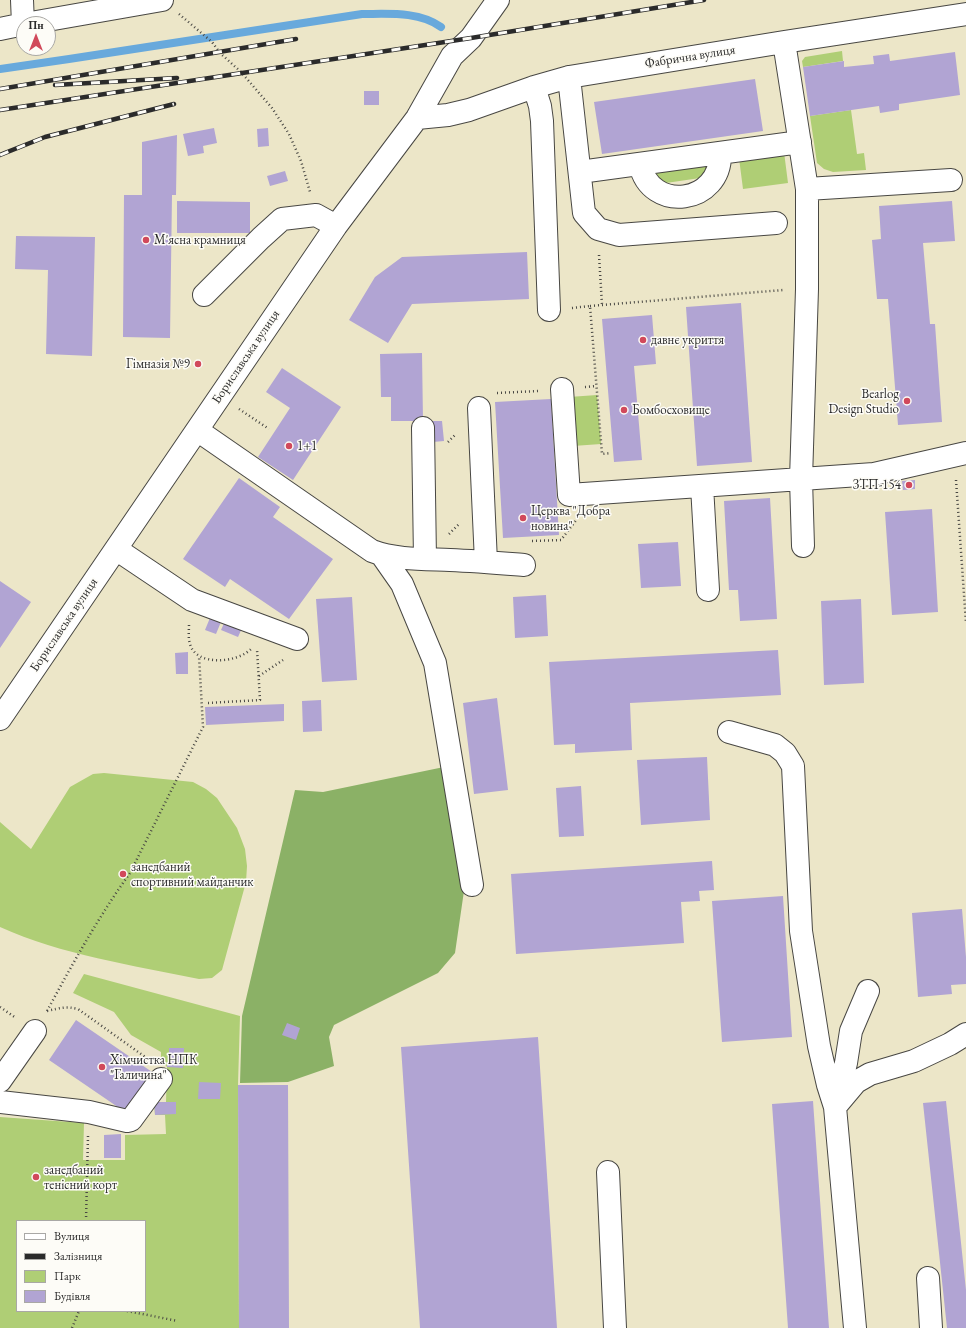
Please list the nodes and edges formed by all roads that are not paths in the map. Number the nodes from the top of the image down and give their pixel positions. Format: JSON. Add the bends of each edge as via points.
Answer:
{"nodes":[{"id":1,"x":22,"y":0,"type":"edge"},
{"id":2,"x":162,"y":0,"type":"edge"},
{"id":3,"x":498,"y":0,"type":"edge"},
{"id":4,"x":109,"y":5,"type":"edge"},
{"id":5,"x":966,"y":14,"type":"edge"},
{"id":6,"x":23,"y":16,"type":"edge"},
{"id":7,"x":56,"y":17,"type":"edge"},
{"id":8,"x":16,"y":26,"type":"edge"},
{"id":9,"x":0,"y":30,"type":"edge"},
{"id":10,"x":784,"y":42,"type":"junction"},
{"id":11,"x":569,"y":78,"type":"junction"},
{"id":12,"x":534,"y":87,"type":"junction"},
{"id":13,"x":417,"y":118,"type":"junction"},
{"id":14,"x":800,"y":142,"type":"junction"},
{"id":15,"x":720,"y":153,"type":"junction"},
{"id":16,"x":640,"y":164,"type":"junction"},
{"id":17,"x":580,"y":172,"type":"junction"},
{"id":18,"x":950,"y":180,"type":"dead end"},
{"id":19,"x":807,"y":189,"type":"junction"},
{"id":20,"x":776,"y":224,"type":"dead end"},
{"id":21,"x":336,"y":226,"type":"junction"},
{"id":22,"x":204,"y":295,"type":"dead end"},
{"id":23,"x":549,"y":310,"type":"road end"},
{"id":24,"x":562,"y":389,"type":"dead end"},
{"id":25,"x":479,"y":408,"type":"dead end"},
{"id":26,"x":423,"y":428,"type":"dead end"},
{"id":27,"x":197,"y":430,"type":"junction"},
{"id":28,"x":960,"y":454,"type":"edge"},
{"id":29,"x":801,"y":479,"type":"junction"},
{"id":30,"x":702,"y":486,"type":"junction"},
{"id":31,"x":803,"y":546,"type":"dead end"},
{"id":32,"x":116,"y":548,"type":"junction"},
{"id":33,"x":381,"y":554,"type":"junction"},
{"id":34,"x":425,"y":559,"type":"junction"},
{"id":35,"x":486,"y":562,"type":"junction"},
{"id":36,"x":524,"y":565,"type":"dead end"},
{"id":37,"x":708,"y":590,"type":"dead end"},
{"id":38,"x":297,"y":639,"type":"dead end"},
{"id":39,"x":0,"y":719,"type":"edge"},
{"id":40,"x":729,"y":732,"type":"dead end"},
{"id":41,"x":472,"y":885,"type":"dead end"},
{"id":42,"x":868,"y":991,"type":"dead end"},
{"id":43,"x":34,"y":1031,"type":"dead end"},
{"id":44,"x":966,"y":1034,"type":"edge"},
{"id":45,"x":161,"y":1079,"type":"road end"},
{"id":46,"x":0,"y":1081,"type":"edge"},
{"id":47,"x":0,"y":1102,"type":"edge"},
{"id":48,"x":835,"y":1107,"type":"junction"},
{"id":49,"x":608,"y":1172,"type":"dead end"},
{"id":50,"x":928,"y":1278,"type":"dead end"},
{"id":51,"x":616,"y":1328,"type":"edge"},
{"id":52,"x":855,"y":1328,"type":"edge"},
{"id":53,"x":931,"y":1328,"type":"edge"}],
"edges":[{"from":1,"to":6,"type":"street"},
{"from":2,"to":4,"type":"street"},
{"from":3,"to":13,"type":"street","name":"Бориславська вулиця","via":[[471,38],[452,56]]},
{"from":4,"to":7,"type":"street"},
{"from":5,"to":10,"type":"street","name":"Фабрична вулиця"},
{"from":8,"to":9,"type":"street"},
{"from":10,"to":11,"type":"street","name":"Фабрична вулиця"},
{"from":10,"to":14,"type":"street"},
{"from":11,"to":12,"type":"street","name":"Фабрична вулиця"},
{"from":11,"to":17,"type":"street"},
{"from":12,"to":13,"type":"street","name":"Фабрична вулиця","via":[[469,110]]},
{"from":12,"to":23,"type":"street","via":[[542,121]]},
{"from":13,"to":21,"type":"street","name":"Бориславська вулиця"},
{"from":14,"to":15,"type":"street"},
{"from":14,"to":19,"type":"street"},
{"from":15,"to":16,"type":"street"},
{"from":15,"to":16,"type":"street","via":[[721,161],[717,174],[709,185],[698,193],[686,197],[672,196],[659,191],[649,183]]},
{"from":16,"to":17,"type":"street"},
{"from":17,"to":20,"type":"street","via":[[584,213],[598,229],[619,235]]},
{"from":18,"to":19,"type":"street"},
{"from":19,"to":29,"type":"street","via":[[807,288]]},
{"from":21,"to":22,"type":"street","via":[[316,216],[282,219]]},
{"from":21,"to":27,"type":"street","name":"Бориславська вулиця"},
{"from":24,"to":30,"type":"street","via":[[569,495]]},
{"from":25,"to":35,"type":"street"},
{"from":26,"to":34,"type":"street"},
{"from":27,"to":32,"type":"street","name":"Бориславська вулиця"},
{"from":27,"to":33,"type":"street","via":[[372,551]]},
{"from":28,"to":29,"type":"street","via":[[874,474]]},
{"from":29,"to":30,"type":"street"},
{"from":29,"to":31,"type":"street"},
{"from":30,"to":37,"type":"street"},
{"from":32,"to":38,"type":"street","via":[[192,600],[259,633]]},
{"from":32,"to":39,"type":"street","name":"Бориславська вулиця"},
{"from":33,"to":34,"type":"street"},
{"from":33,"to":41,"type":"street","via":[[402,584],[435,663]]},
{"from":34,"to":35,"type":"street"},
{"from":35,"to":36,"type":"street"},
{"from":40,"to":48,"type":"street","via":[[774,745],[785,753],[793,766],[801,931],[819,1046]]},
{"from":42,"to":48,"type":"street","via":[[852,1030]]},
{"from":43,"to":46,"type":"street"},
{"from":44,"to":48,"type":"street","via":[[914,1061],[870,1074],[856,1082]]},
{"from":45,"to":47,"type":"street","via":[[131,1120],[127,1121],[89,1112]]},
{"from":48,"to":52,"type":"street"},
{"from":49,"to":51,"type":"street"},
{"from":50,"to":53,"type":"street"}]}
